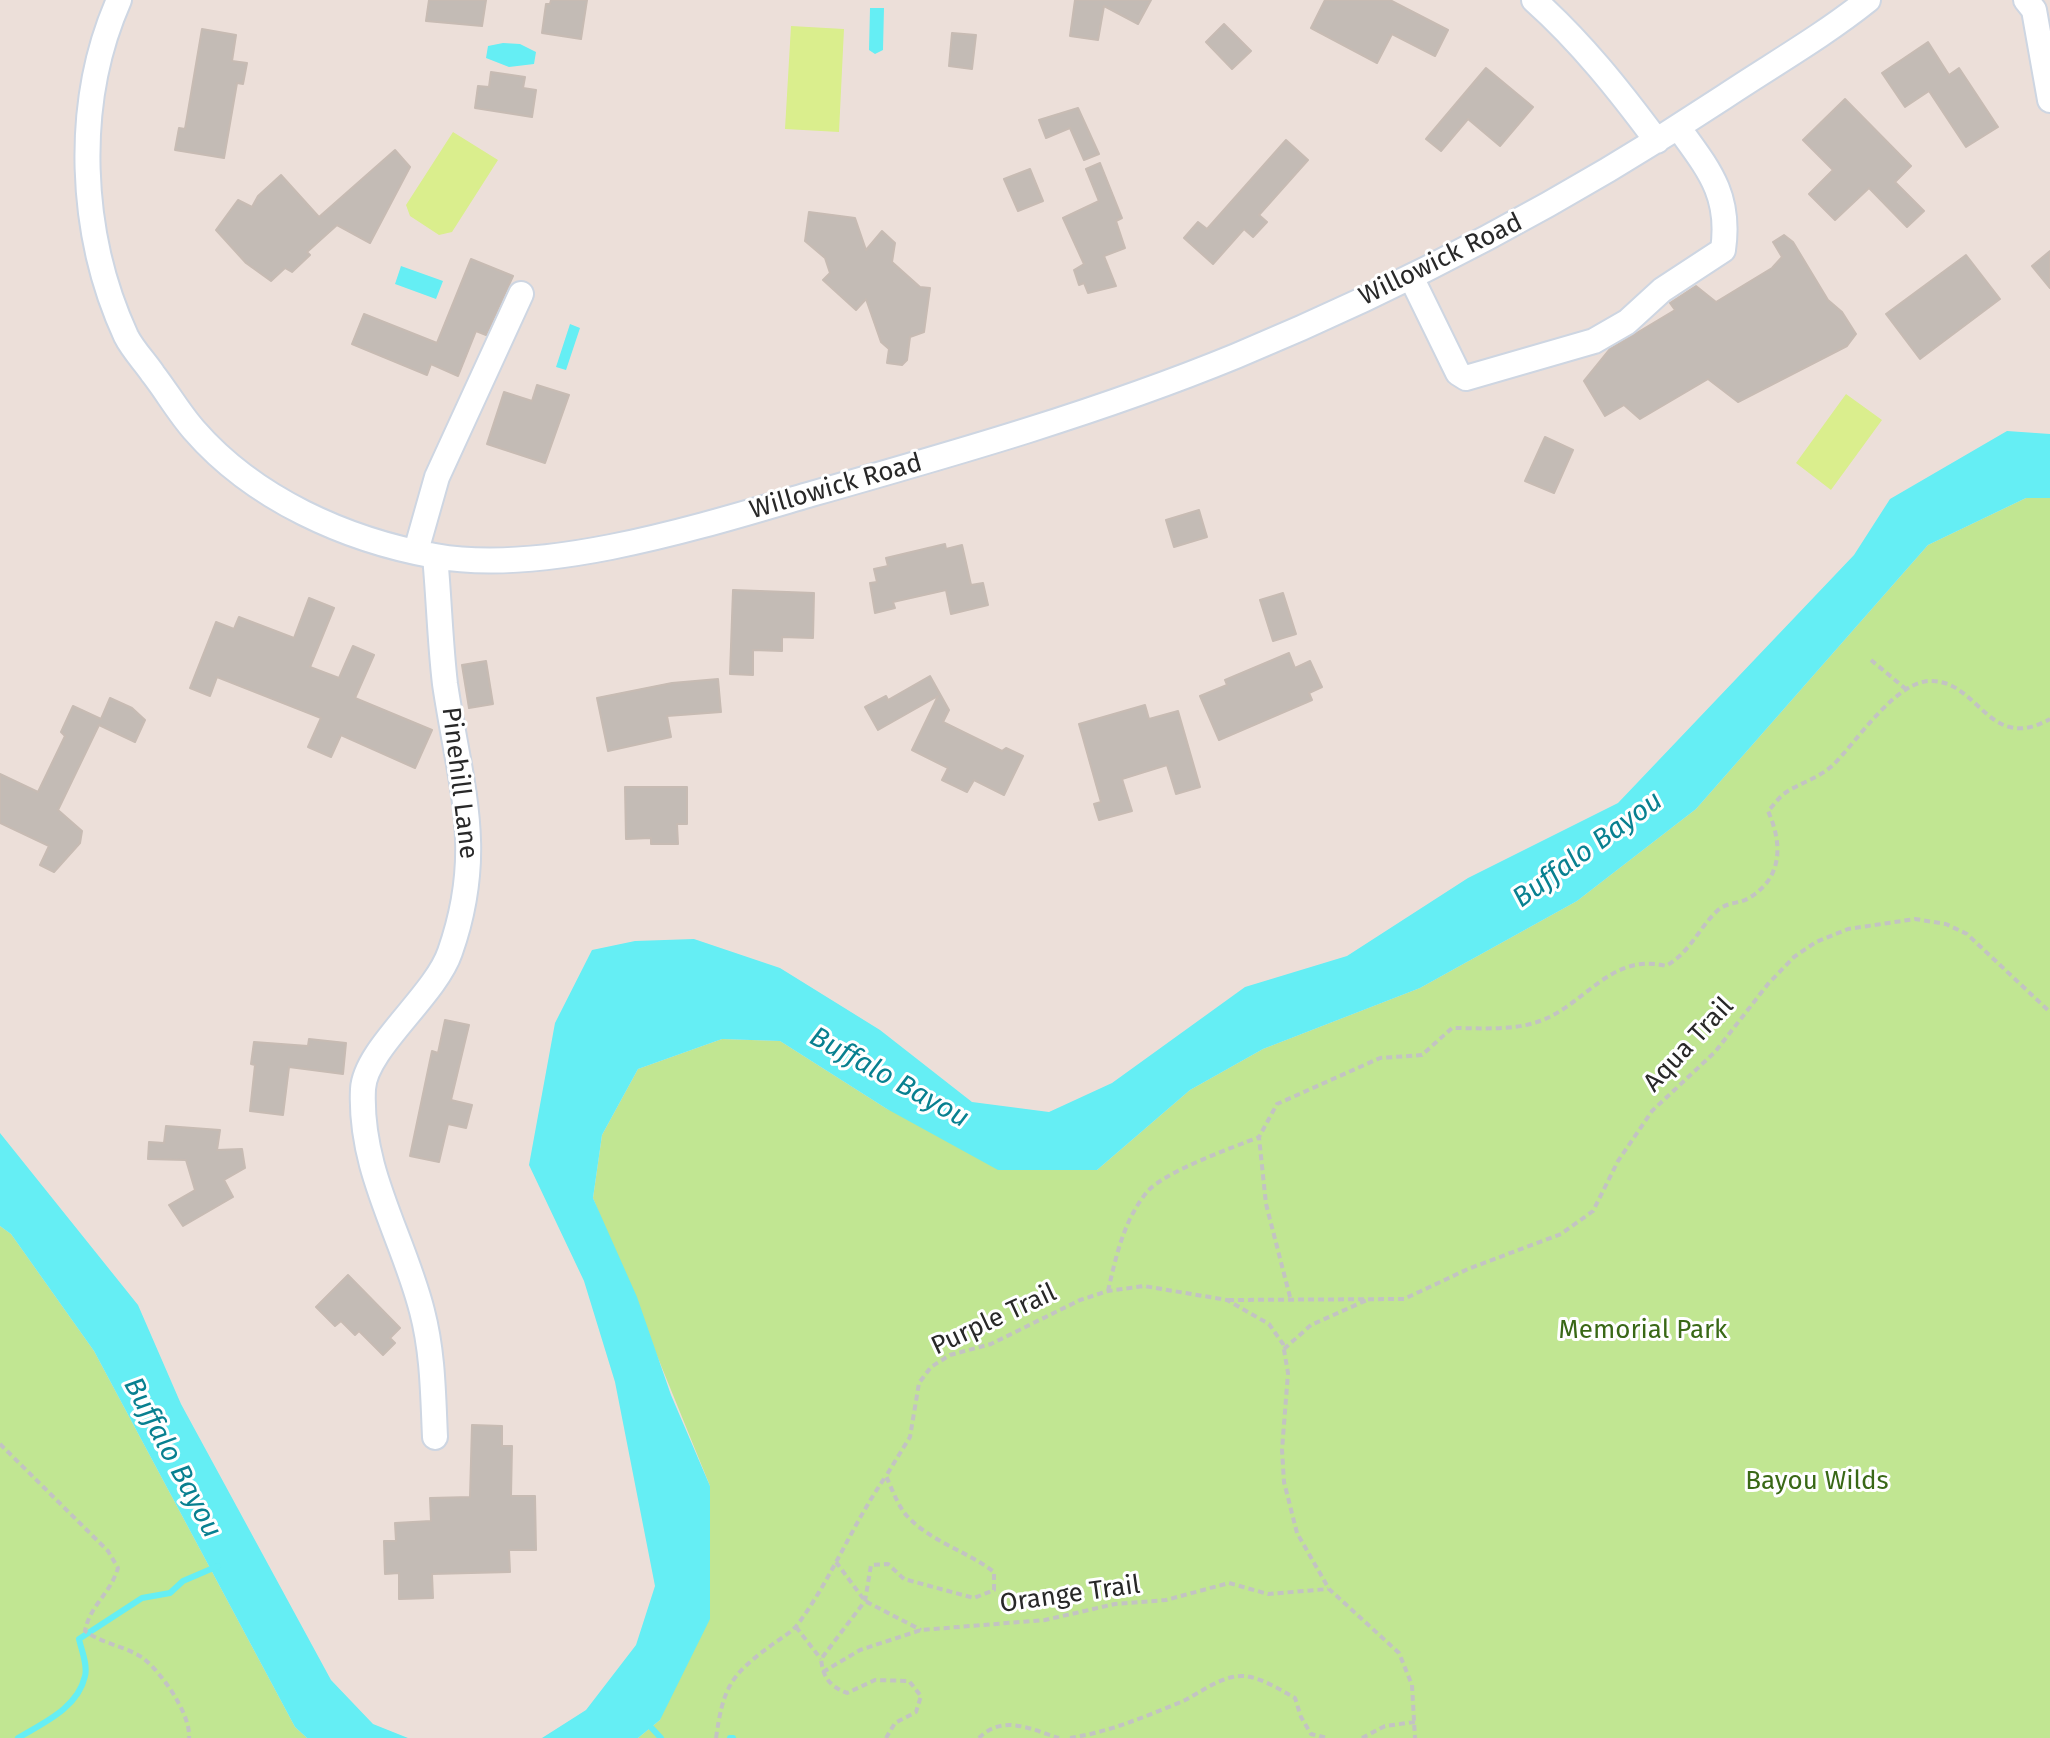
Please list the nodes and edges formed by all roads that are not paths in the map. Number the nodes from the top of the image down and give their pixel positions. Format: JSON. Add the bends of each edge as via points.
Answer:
{"nodes":[{"id":1,"x":119,"y":0,"type":"edge"},
{"id":2,"x":1534,"y":0,"type":"edge"},
{"id":3,"x":1868,"y":0,"type":"edge"},
{"id":4,"x":2026,"y":0,"type":"edge"},
{"id":5,"x":2050,"y":100,"type":"edge"},
{"id":6,"x":1678,"y":127,"type":"junction"},
{"id":7,"x":1657,"y":141,"type":"junction"},
{"id":8,"x":1411,"y":277,"type":"junction"},
{"id":9,"x":521,"y":294,"type":"dead end"},
{"id":10,"x":426,"y":554,"type":"junction"},
{"id":11,"x":435,"y":1437,"type":"dead end"}],
"edges":[{"from":1,"to":10,"type":"street","name":"Willowick Road","via":[[90,98],[88,176],[97,249],[128,340],[195,431],[251,482],[301,512]]},
{"from":2,"to":7,"type":"street","via":[[1611,79]]},
{"from":3,"to":6,"type":"street","name":"Willowick Road"},
{"from":4,"to":5,"type":"street","via":[[2034,10]]},
{"from":6,"to":7,"type":"street","name":"Willowick Road"},
{"from":6,"to":8,"type":"street","via":[[1722,195],[1727,221],[1723,250],[1662,290],[1616,329],[1594,341],[1466,378],[1458,373]]},
{"from":7,"to":8,"type":"street","name":"Willowick Road"},
{"from":8,"to":10,"type":"street","name":"Willowick Road","via":[[1232,357],[1043,425],[758,510],[612,545],[503,562]]},
{"from":9,"to":10,"type":"street","via":[[437,477]]},
{"from":10,"to":11,"type":"street","name":"Pinehill Lane","via":[[471,853],[469,885],[449,955],[422,1001],[381,1049],[363,1086],[365,1146],[422,1307],[432,1351]]}]}
